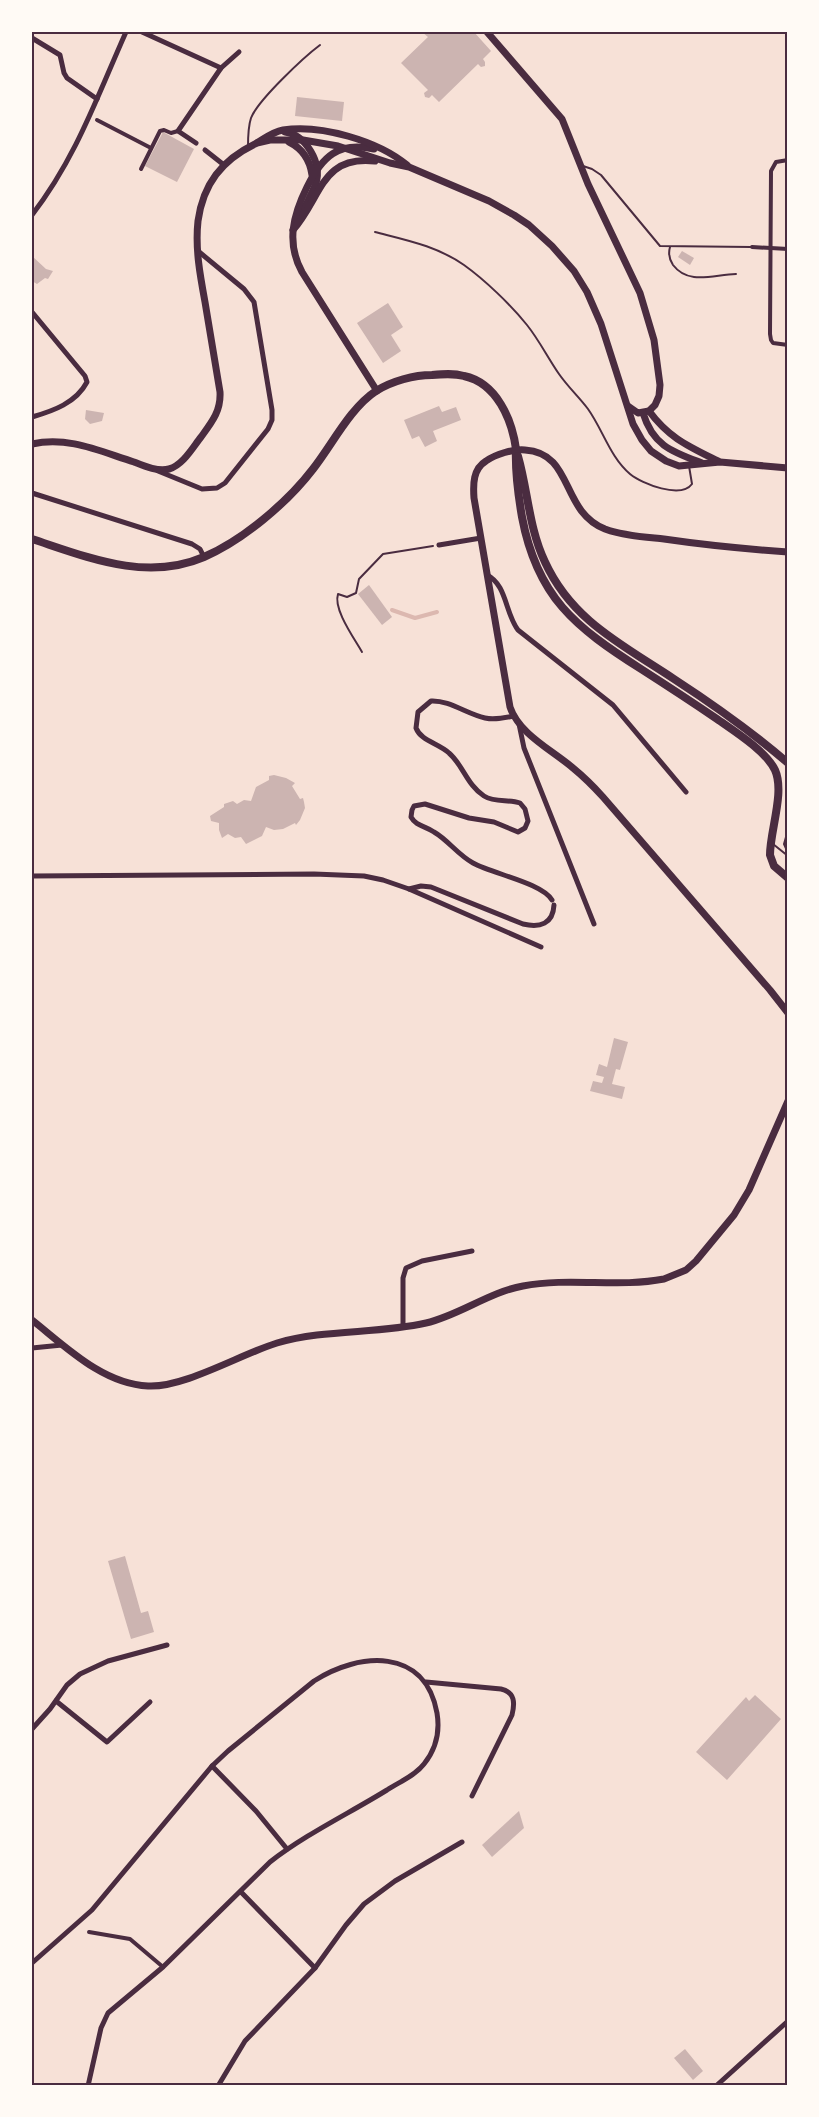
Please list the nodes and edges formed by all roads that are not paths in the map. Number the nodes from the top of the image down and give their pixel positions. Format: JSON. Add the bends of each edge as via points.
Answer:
{"nodes":[{"id":1,"x":126,"y":32,"type":"edge"},
{"id":2,"x":142,"y":32,"type":"edge"},
{"id":3,"x":487,"y":32,"type":"edge"},
{"id":4,"x":32,"y":38,"type":"edge"},
{"id":5,"x":320,"y":45,"type":"dead end"},
{"id":6,"x":239,"y":52,"type":"dead end"},
{"id":7,"x":220,"y":68,"type":"junction"},
{"id":8,"x":96,"y":99,"type":"junction"},
{"id":9,"x":94,"y":118,"type":"junction"},
{"id":10,"x":178,"y":131,"type":"junction"},
{"id":11,"x":277,"y":131,"type":"junction"},
{"id":12,"x":287,"y":140,"type":"junction"},
{"id":13,"x":303,"y":140,"type":"junction"},
{"id":14,"x":196,"y":143,"type":"dead end"},
{"id":15,"x":257,"y":143,"type":"junction"},
{"id":16,"x":248,"y":147,"type":"junction"},
{"id":17,"x":151,"y":148,"type":"junction"},
{"id":18,"x":346,"y":148,"type":"junction"},
{"id":19,"x":205,"y":150,"type":"dead end"},
{"id":20,"x":386,"y":152,"type":"junction"},
{"id":21,"x":788,"y":160,"type":"edge"},
{"id":22,"x":390,"y":163,"type":"junction"},
{"id":23,"x":224,"y":165,"type":"junction"},
{"id":24,"x":580,"y":165,"type":"junction"},
{"id":25,"x":410,"y":166,"type":"junction"},
{"id":26,"x":317,"y":168,"type":"junction"},
{"id":27,"x":141,"y":169,"type":"dead end"},
{"id":28,"x":312,"y":177,"type":"junction"},
{"id":29,"x":32,"y":215,"type":"edge"},
{"id":30,"x":300,"y":222,"type":"junction"},
{"id":31,"x":293,"y":230,"type":"junction"},
{"id":32,"x":375,"y":232,"type":"dead end"},
{"id":33,"x":670,"y":247,"type":"junction"},
{"id":34,"x":752,"y":248,"type":"joint"},
{"id":35,"x":771,"y":248,"type":"junction"},
{"id":36,"x":788,"y":249,"type":"edge"},
{"id":37,"x":198,"y":251,"type":"junction"},
{"id":38,"x":736,"y":274,"type":"dead end"},
{"id":39,"x":32,"y":312,"type":"edge"},
{"id":40,"x":788,"y":345,"type":"edge"},
{"id":41,"x":376,"y":391,"type":"junction"},
{"id":42,"x":628,"y":406,"type":"junction"},
{"id":43,"x":646,"y":412,"type":"junction"},
{"id":44,"x":32,"y":417,"type":"edge"},
{"id":45,"x":32,"y":444,"type":"edge"},
{"id":46,"x":516,"y":449,"type":"junction"},
{"id":47,"x":720,"y":462,"type":"junction"},
{"id":48,"x":702,"y":463,"type":"junction"},
{"id":49,"x":689,"y":466,"type":"junction"},
{"id":50,"x":151,"y":468,"type":"junction"},
{"id":51,"x":788,"y":468,"type":"edge"},
{"id":52,"x":32,"y":493,"type":"edge"},
{"id":53,"x":481,"y":538,"type":"junction"},
{"id":54,"x":32,"y":539,"type":"edge"},
{"id":55,"x":439,"y":545,"type":"road end"},
{"id":56,"x":788,"y":552,"type":"edge"},
{"id":57,"x":204,"y":557,"type":"junction"},
{"id":58,"x":487,"y":575,"type":"junction"},
{"id":59,"x":513,"y":716,"type":"junction"},
{"id":60,"x":519,"y":724,"type":"junction"},
{"id":61,"x":788,"y":763,"type":"edge"},
{"id":62,"x":686,"y":792,"type":"dead end"},
{"id":63,"x":788,"y":830,"type":"edge"},
{"id":64,"x":771,"y":842,"type":"junction"},
{"id":65,"x":788,"y":855,"type":"edge"},
{"id":66,"x":32,"y":876,"type":"edge"},
{"id":67,"x":788,"y":878,"type":"edge"},
{"id":68,"x":409,"y":890,"type":"junction"},
{"id":69,"x":594,"y":924,"type":"dead end"},
{"id":70,"x":541,"y":947,"type":"dead end"},
{"id":71,"x":788,"y":1013,"type":"edge"},
{"id":72,"x":788,"y":1101,"type":"edge"},
{"id":73,"x":472,"y":1251,"type":"dead end"},
{"id":74,"x":32,"y":1320,"type":"edge"},
{"id":75,"x":403,"y":1327,"type":"junction"},
{"id":76,"x":62,"y":1344,"type":"junction"},
{"id":77,"x":32,"y":1348,"type":"edge"},
{"id":78,"x":167,"y":1645,"type":"dead end"},
{"id":79,"x":426,"y":1682,"type":"junction"},
{"id":80,"x":57,"y":1701,"type":"junction"},
{"id":81,"x":150,"y":1702,"type":"dead end"},
{"id":82,"x":32,"y":1729,"type":"edge"},
{"id":83,"x":212,"y":1766,"type":"junction"},
{"id":84,"x":472,"y":1797,"type":"dead end"},
{"id":85,"x":462,"y":1842,"type":"dead end"},
{"id":86,"x":287,"y":1849,"type":"junction"},
{"id":87,"x":241,"y":1892,"type":"junction"},
{"id":88,"x":90,"y":1932,"type":"dead end"},
{"id":89,"x":32,"y":1963,"type":"edge"},
{"id":90,"x":164,"y":1966,"type":"junction"},
{"id":91,"x":315,"y":1968,"type":"junction"},
{"id":92,"x":788,"y":2021,"type":"edge"},
{"id":93,"x":88,"y":2085,"type":"edge"},
{"id":94,"x":218,"y":2085,"type":"edge"},
{"id":95,"x":716,"y":2085,"type":"edge"}],
"edges":[{"from":1,"to":8,"type":"street"},
{"from":2,"to":7,"type":"street"},
{"from":3,"to":24,"type":"street","via":[[565,124]]},
{"from":4,"to":8,"type":"street","via":[[60,55],[68,78]]},
{"from":5,"to":16,"type":"lane","via":[[256,110],[250,123]]},
{"from":6,"to":7,"type":"street"},
{"from":7,"to":10,"type":"street"},
{"from":8,"to":9,"type":"street"},
{"from":9,"to":17,"type":"street"},
{"from":9,"to":29,"type":"street"},
{"from":10,"to":14,"type":"street"},
{"from":10,"to":17,"type":"street","via":[[161,131]]},
{"from":11,"to":13,"type":"street"},
{"from":11,"to":15,"type":"street"},
{"from":11,"to":20,"type":"street","via":[[297,129],[340,135]]},
{"from":12,"to":13,"type":"street"},
{"from":12,"to":15,"type":"street"},
{"from":12,"to":28,"type":"street","via":[[305,155]]},
{"from":13,"to":18,"type":"street"},
{"from":13,"to":26,"type":"street"},
{"from":15,"to":16,"type":"street"},
{"from":16,"to":23,"type":"street"},
{"from":17,"to":27,"type":"street"},
{"from":18,"to":20,"type":"street","via":[[358,146]]},
{"from":18,"to":22,"type":"street"},
{"from":18,"to":26,"type":"street","via":[[330,155]]},
{"from":19,"to":23,"type":"street"},
{"from":20,"to":25,"type":"street"},
{"from":21,"to":35,"type":"street","via":[[776,162],[771,171]]},
{"from":22,"to":25,"type":"street"},
{"from":22,"to":30,"type":"street","via":[[355,160],[336,167]]},
{"from":23,"to":37,"type":"street","via":[[202,201]]},
{"from":24,"to":33,"type":"lane","via":[[598,173],[654,241]]},
{"from":24,"to":43,"type":"street","via":[[646,309],[660,385],[658,401]]},
{"from":25,"to":42,"type":"street","via":[[508,211],[558,252],[591,300]]},
{"from":26,"to":28,"type":"street"},
{"from":26,"to":30,"type":"street"},
{"from":28,"to":31,"type":"street","via":[[296,209]]},
{"from":30,"to":31,"type":"street"},
{"from":31,"to":41,"type":"street","via":[[294,255],[302,272]]},
{"from":32,"to":49,"type":"lane","via":[[441,252],[488,286],[527,325],[632,475],[661,488],[685,489],[692,484]]},
{"from":33,"to":34,"type":"lane"},
{"from":33,"to":38,"type":"lane","via":[[671,261],[686,275],[701,278]]},
{"from":34,"to":35,"type":"street"},
{"from":35,"to":36,"type":"street"},
{"from":35,"to":40,"type":"street","via":[[771,340]]},
{"from":37,"to":50,"type":"street","via":[[220,392],[219,409],[179,463],[168,469]]},
{"from":37,"to":50,"type":"street","via":[[254,302],[272,420],[248,455],[217,488],[202,489]]},
{"from":39,"to":44,"type":"street","via":[[87,382],[66,404]]},
{"from":41,"to":46,"type":"main road","via":[[420,375],[471,378],[484,386],[503,409],[511,423]]},
{"from":41,"to":57,"type":"main road","via":[[350,418],[290,496],[235,539]]},
{"from":42,"to":43,"type":"street","via":[[635,412]]},
{"from":42,"to":49,"type":"street","via":[[636,431],[651,451],[671,463]]},
{"from":43,"to":47,"type":"street","via":[[675,439]]},
{"from":43,"to":48,"type":"street","via":[[651,432],[660,443]]},
{"from":45,"to":50,"type":"street","via":[[76,444]]},
{"from":46,"to":53,"type":"street","via":[[489,459],[477,471],[473,490]]},
{"from":46,"to":56,"type":"street","via":[[538,451],[550,458],[580,510],[605,529],[634,536]]},
{"from":46,"to":61,"type":"main road","via":[[541,555],[568,601],[596,627],[733,719]]},
{"from":46,"to":64,"type":"main road","via":[[515,473],[527,541],[552,596],[594,638],[714,717],[767,759],[775,769],[778,783]]},
{"from":47,"to":48,"type":"street"},
{"from":47,"to":51,"type":"street"},
{"from":48,"to":49,"type":"street"},
{"from":52,"to":57,"type":"street","via":[[194,545]]},
{"from":53,"to":55,"type":"street"},
{"from":53,"to":58,"type":"street"},
{"from":54,"to":57,"type":"main road","via":[[130,567],[168,566]]},
{"from":58,"to":59,"type":"street"},
{"from":58,"to":62,"type":"street","via":[[498,583],[512,620],[522,634],[613,705]]},
{"from":59,"to":60,"type":"street"},
{"from":59,"to":68,"type":"street","via":[[485,718],[430,701],[418,712],[416,728],[421,736],[448,752],[484,795],[523,805],[528,821],[522,831],[422,804],[414,806],[411,817],[474,864],[544,891],[553,902],[548,921],[537,927],[523,924],[431,887]]},
{"from":60,"to":69,"type":"street","via":[[524,748]]},
{"from":60,"to":71,"type":"street","via":[[598,791]]},
{"from":63,"to":65,"type":"lane","via":[[784,837]]},
{"from":64,"to":65,"type":"lane"},
{"from":64,"to":67,"type":"main road","via":[[772,863]]},
{"from":66,"to":68,"type":"street","via":[[355,875]]},
{"from":68,"to":70,"type":"street"},
{"from":72,"to":75,"type":"street","via":[[739,1208],[686,1270],[657,1281],[523,1286],[441,1319]]},
{"from":73,"to":75,"type":"street","via":[[413,1263],[406,1268]]},
{"from":74,"to":76,"type":"street"},
{"from":75,"to":76,"type":"street","via":[[289,1340],[156,1386],[115,1378]]},
{"from":76,"to":77,"type":"street"},
{"from":78,"to":80,"type":"street","via":[[87,1670],[73,1679]]},
{"from":79,"to":83,"type":"street","via":[[413,1669],[394,1662],[356,1664],[335,1670],[285,1703]]},
{"from":79,"to":84,"type":"street","via":[[501,1689],[512,1695],[512,1715]]},
{"from":79,"to":86,"type":"street","via":[[435,1704],[438,1727],[425,1762],[416,1772]]},
{"from":80,"to":81,"type":"street","via":[[107,1742]]},
{"from":80,"to":82,"type":"street"},
{"from":83,"to":86,"type":"street"},
{"from":83,"to":89,"type":"street","via":[[92,1910]]},
{"from":85,"to":91,"type":"street","via":[[369,1900]]},
{"from":86,"to":87,"type":"street"},
{"from":87,"to":90,"type":"street"},
{"from":87,"to":91,"type":"street"},
{"from":88,"to":90,"type":"street","via":[[130,1939]]},
{"from":90,"to":93,"type":"street","via":[[105,2017]]},
{"from":91,"to":94,"type":"street","via":[[252,2032]]},
{"from":92,"to":95,"type":"street"}]}
